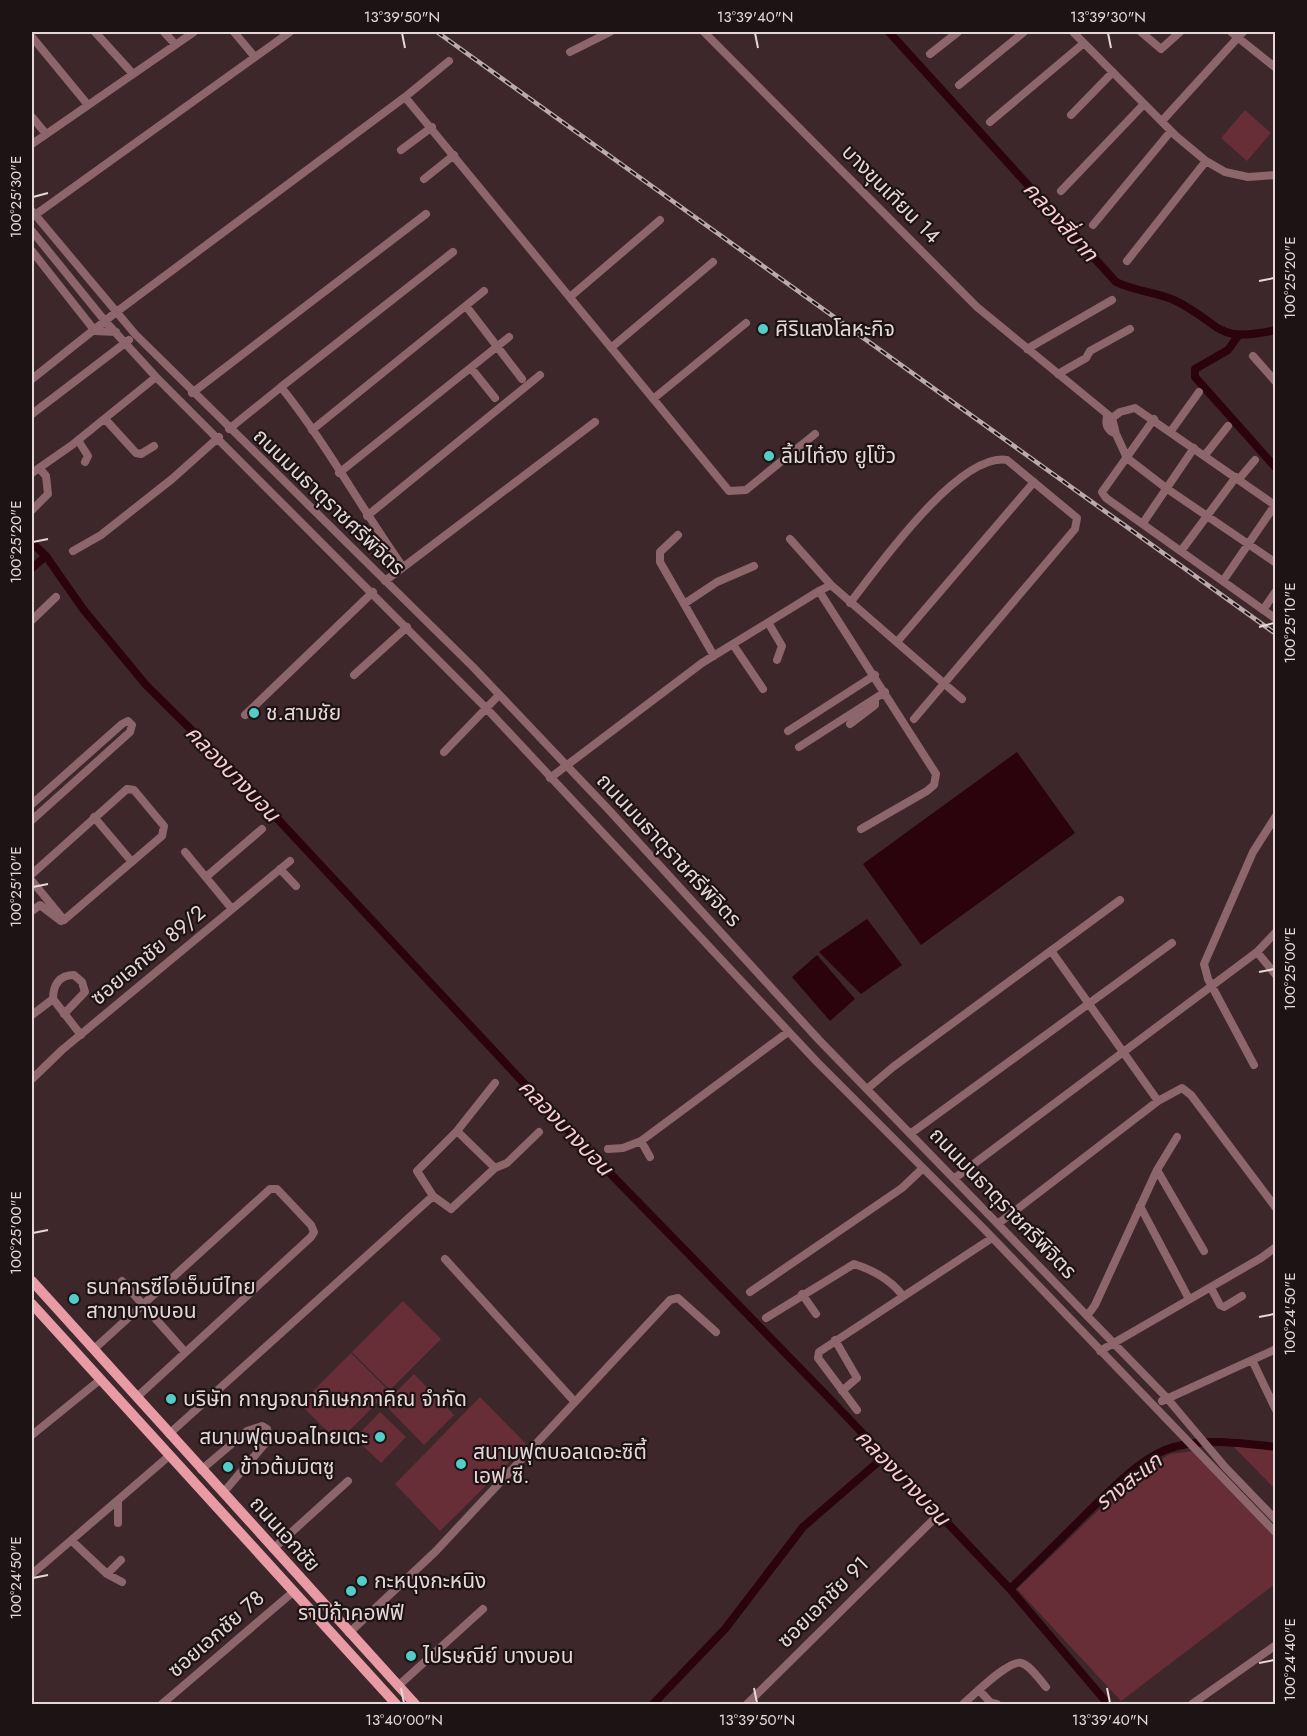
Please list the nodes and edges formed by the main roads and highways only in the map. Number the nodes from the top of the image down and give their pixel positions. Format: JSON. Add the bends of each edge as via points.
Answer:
{"nodes":[{"id":1,"x":32,"y":1281,"type":"edge"},
{"id":2,"x":32,"y":1304,"type":"edge"},
{"id":3,"x":384,"y":1671,"type":"junction"},
{"id":4,"x":375,"y":1681,"type":"junction"},
{"id":5,"x":398,"y":1686,"type":"junction"},
{"id":6,"x":393,"y":1701,"type":"edge"},
{"id":7,"x":415,"y":1704,"type":"edge"}],
"edges":[{"from":1,"to":3,"type":"main road","name":"ถนนเอกชัย"},
{"from":2,"to":4,"type":"main road","name":"ถนนเอกชัย"},
{"from":3,"to":4,"type":"main road","via":[[383,1679]]},
{"from":3,"to":5,"type":"main road","name":"ถนนเอกชัย"},
{"from":4,"to":6,"type":"main road","name":"ถนนเอกชัย"},
{"from":5,"to":6,"type":"main road","via":[[391,1689]]},
{"from":5,"to":7,"type":"main road","name":"ถนนเอกชัย"}]}
